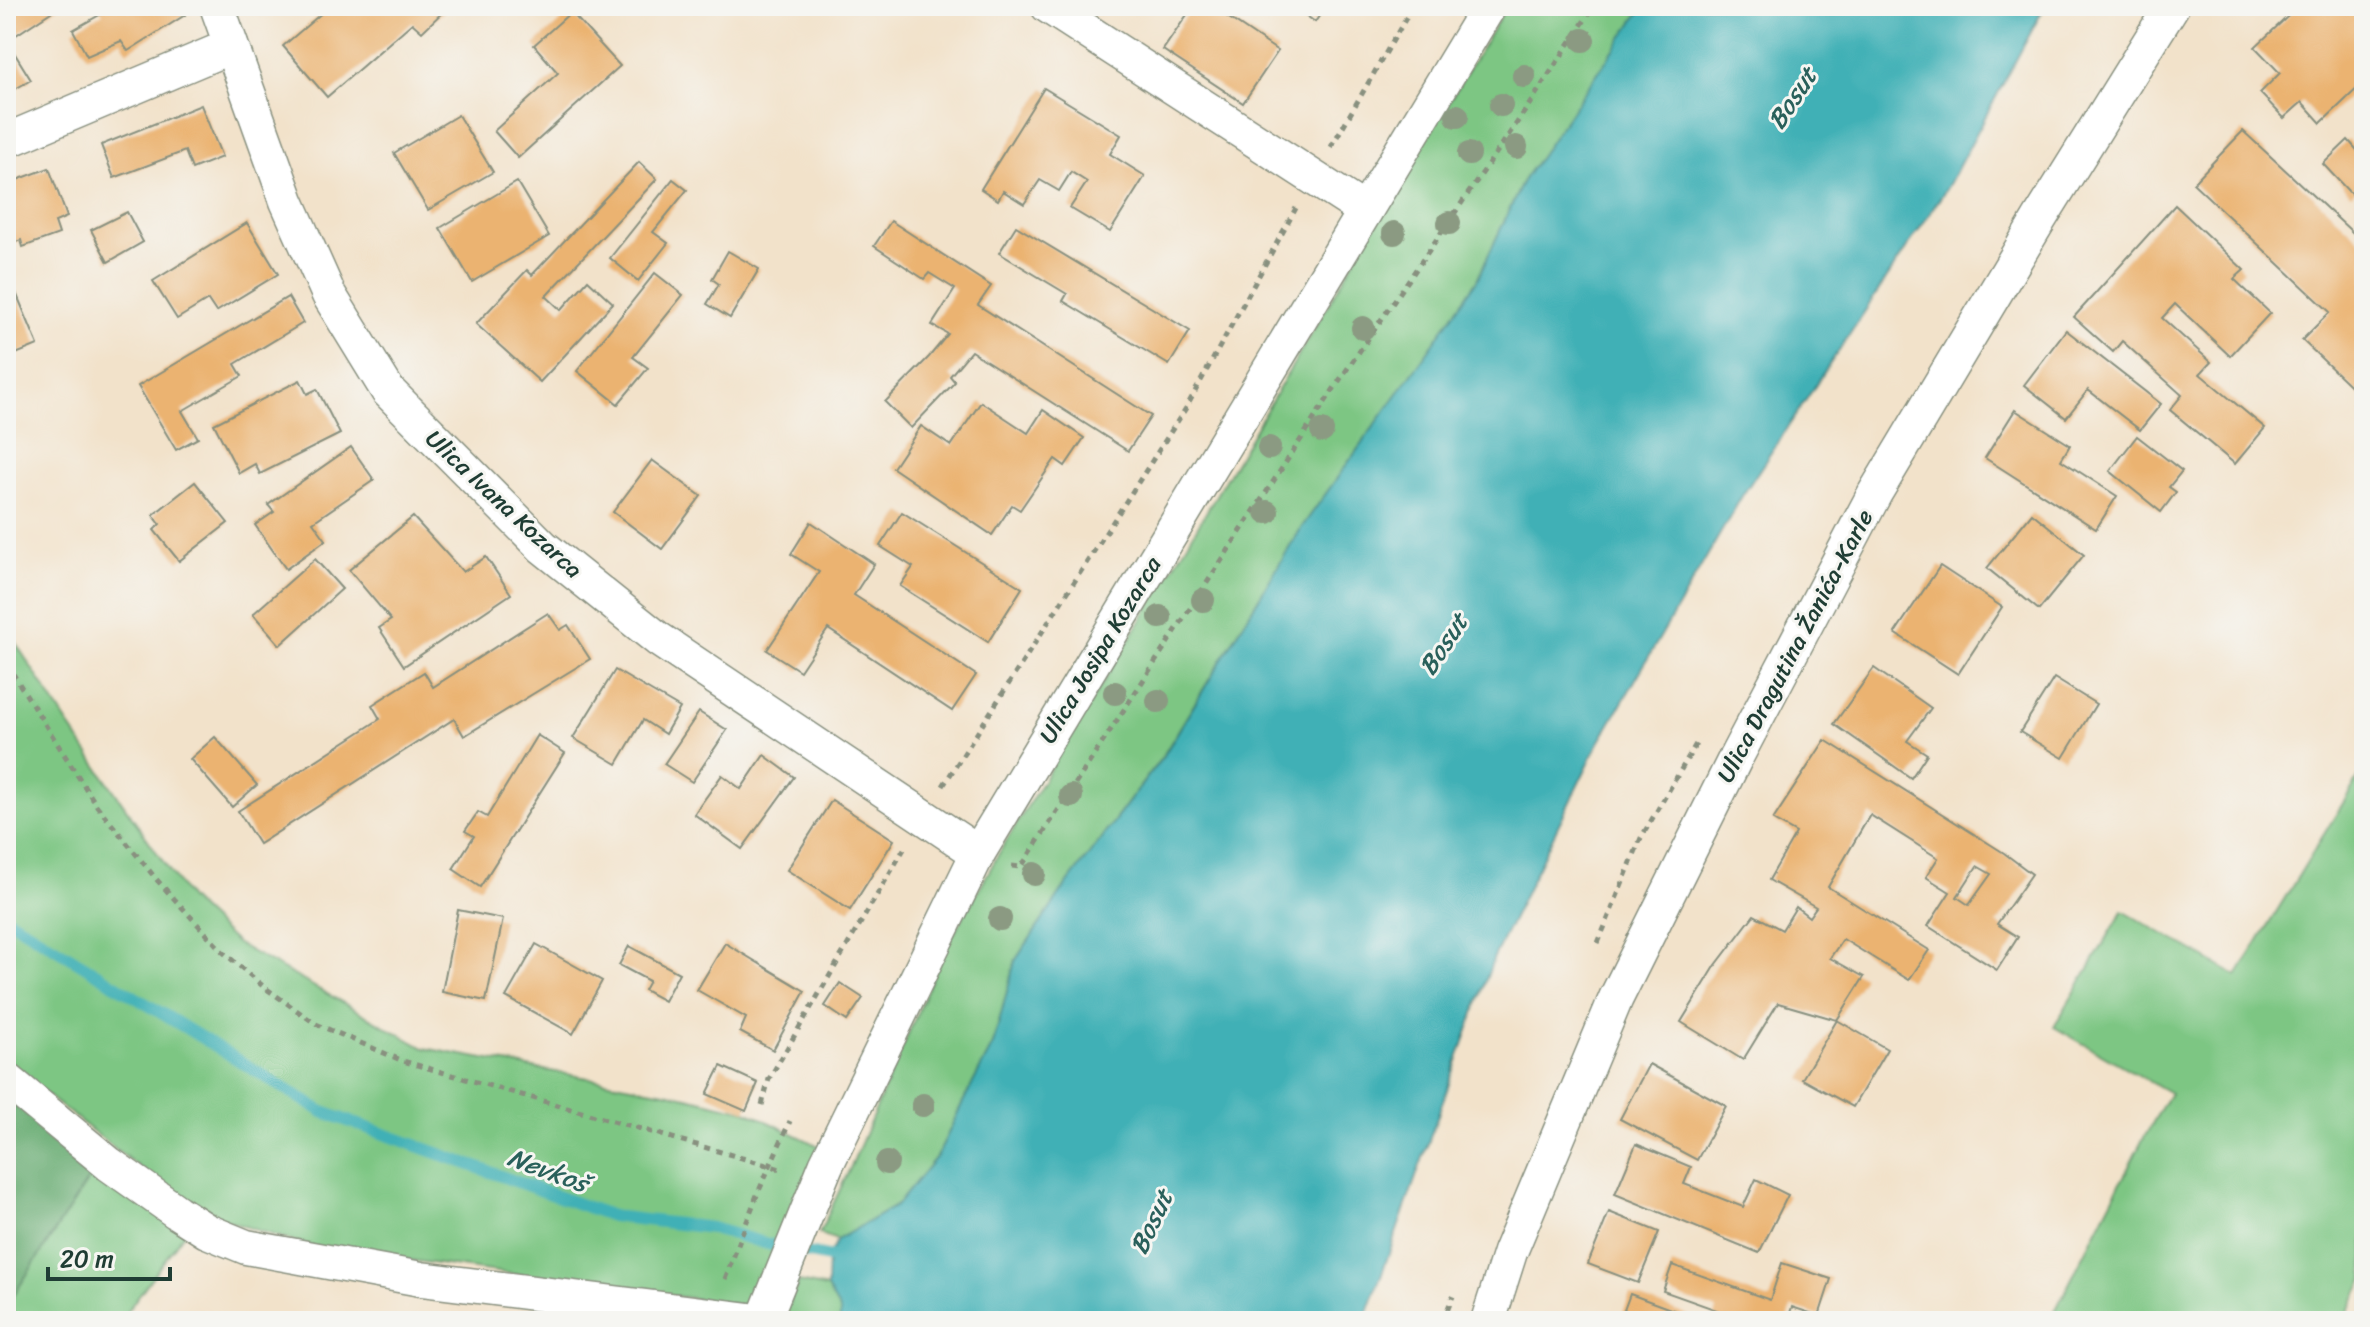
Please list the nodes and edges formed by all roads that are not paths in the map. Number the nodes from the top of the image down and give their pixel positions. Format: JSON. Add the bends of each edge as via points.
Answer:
{"nodes":[{"id":1,"x":217,"y":6,"type":"edge"},
{"id":2,"x":1048,"y":6,"type":"edge"},
{"id":3,"x":1489,"y":6,"type":"edge"},
{"id":4,"x":2172,"y":6,"type":"edge"},
{"id":5,"x":231,"y":46,"type":"junction"},
{"id":6,"x":6,"y":141,"type":"edge"},
{"id":7,"x":1365,"y":211,"type":"junction"},
{"id":8,"x":978,"y":853,"type":"junction"},
{"id":9,"x":6,"y":1079,"type":"edge"},
{"id":10,"x":760,"y":1321,"type":"edge"},
{"id":11,"x":1488,"y":1321,"type":"edge"}],
"edges":[{"from":1,"to":5,"type":"street","name":"Ulica Ivana Kozarca"},
{"from":2,"to":7,"type":"street"},
{"from":3,"to":7,"type":"street","name":"Ulica Josipa Kozarca"},
{"from":4,"to":11,"type":"street","name":"Ulica Dragutina Žanića-Karle","via":[[1875,493],[1735,759],[1616,998],[1510,1252]]},
{"from":5,"to":6,"type":"street"},
{"from":5,"to":8,"type":"street","name":"Ulica Ivana Kozarca","via":[[287,201],[329,295],[388,391],[543,547],[658,639]]},
{"from":7,"to":8,"type":"street","name":"Ulica Josipa Kozarca"},
{"from":8,"to":10,"type":"street","name":"Ulica Josipa Kozarca","via":[[820,1181]]},
{"from":9,"to":10,"type":"street","name":"Ulica Josipa Kozarca","via":[[177,1212],[246,1247],[421,1279]]}]}
